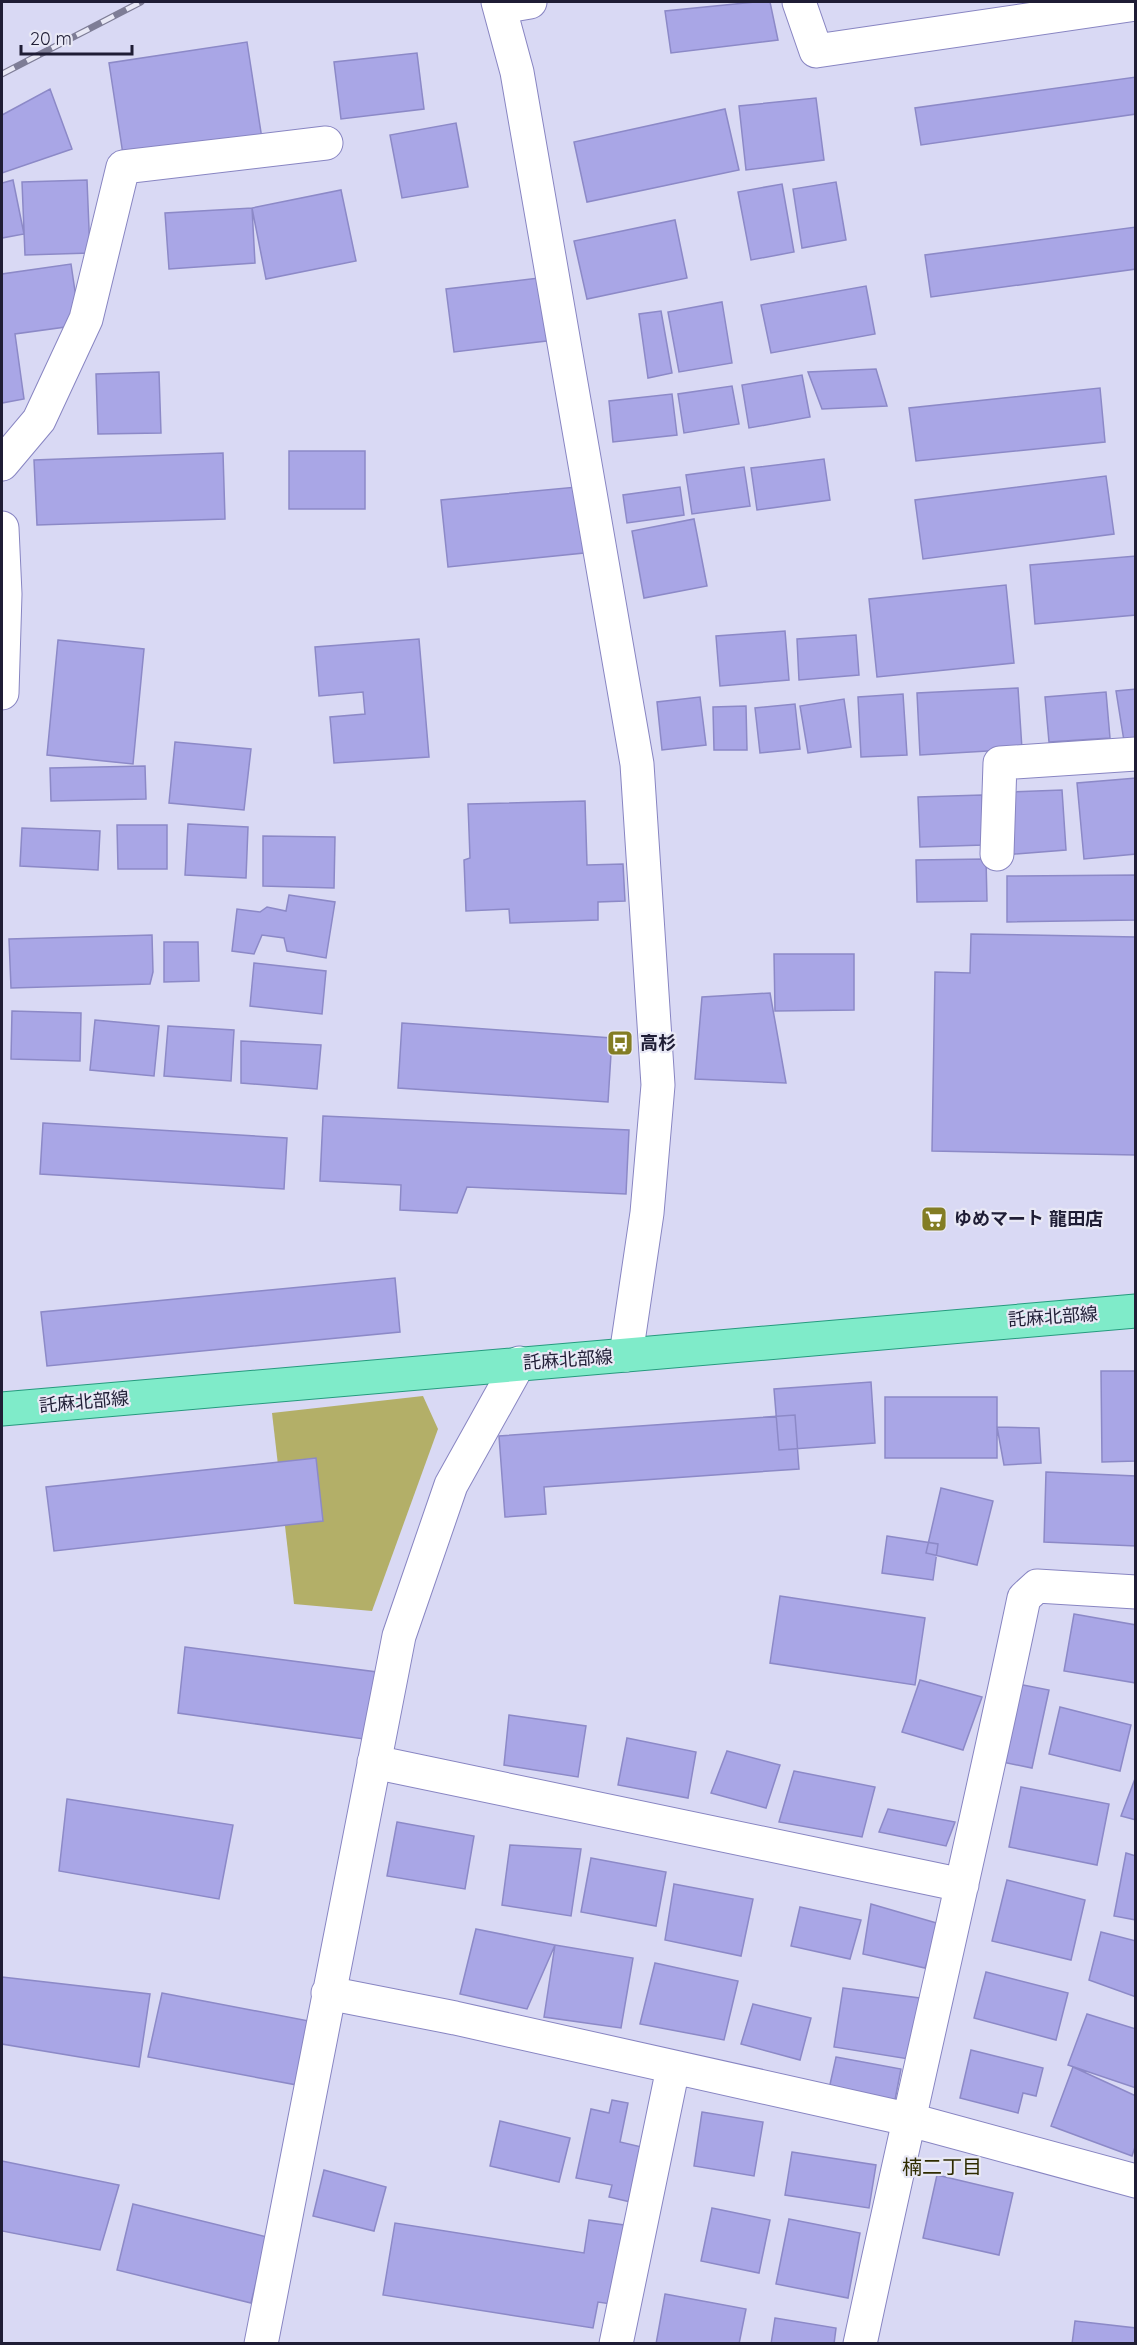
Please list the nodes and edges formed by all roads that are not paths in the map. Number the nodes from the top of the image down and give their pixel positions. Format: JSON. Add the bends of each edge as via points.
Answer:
{"nodes":[{"id":1,"x":799,"y":2,"type":"edge"},
{"id":2,"x":509,"y":3,"type":"edge"},
{"id":3,"x":1136,"y":4,"type":"edge"},
{"id":4,"x":326,"y":143,"type":"dead end"},
{"id":5,"x":2,"y":464,"type":"edge"},
{"id":6,"x":2,"y":528,"type":"edge"},
{"id":7,"x":2,"y":693,"type":"edge"},
{"id":8,"x":1136,"y":754,"type":"edge"},
{"id":9,"x":997,"y":854,"type":"dead end"},
{"id":10,"x":1136,"y":1311,"type":"edge"},
{"id":11,"x":626,"y":1355,"type":"junction"},
{"id":12,"x":519,"y":1363,"type":"junction"},
{"id":13,"x":2,"y":1409,"type":"edge"},
{"id":14,"x":1136,"y":1592,"type":"edge"},
{"id":15,"x":374,"y":1762,"type":"junction"},
{"id":16,"x":962,"y":1885,"type":"junction"},
{"id":17,"x":328,"y":1993,"type":"junction"},
{"id":18,"x":673,"y":2068,"type":"junction"},
{"id":19,"x":907,"y":2119,"type":"junction"},
{"id":20,"x":1136,"y":2181,"type":"edge"},
{"id":21,"x":261,"y":2343,"type":"edge"},
{"id":22,"x":616,"y":2343,"type":"edge"},
{"id":23,"x":860,"y":2343,"type":"edge"}],
"edges":[{"from":1,"to":3,"type":"street","via":[[816,51]]},
{"from":2,"to":11,"type":"street","via":[[517,72],[637,764],[658,1084],[647,1213]]},
{"from":4,"to":5,"type":"street","via":[[123,167],[86,319],[39,420]]},
{"from":6,"to":7,"type":"street"},
{"from":8,"to":9,"type":"street","via":[[1000,763]]},
{"from":10,"to":11,"type":"main road","name":"託麻北部線"},
{"from":11,"to":12,"type":"main road","name":"託麻北部線"},
{"from":12,"to":13,"type":"main road","name":"託麻北部線"},
{"from":12,"to":15,"type":"street","via":[[451,1485],[399,1636]]},
{"from":14,"to":16,"type":"street","via":[[1037,1586],[1024,1598]]},
{"from":15,"to":16,"type":"street"},
{"from":15,"to":17,"type":"street"},
{"from":16,"to":19,"type":"street"},
{"from":17,"to":18,"type":"street"},
{"from":17,"to":21,"type":"street"},
{"from":18,"to":19,"type":"street"},
{"from":18,"to":22,"type":"street"},
{"from":19,"to":20,"type":"street"},
{"from":19,"to":23,"type":"street"}]}
